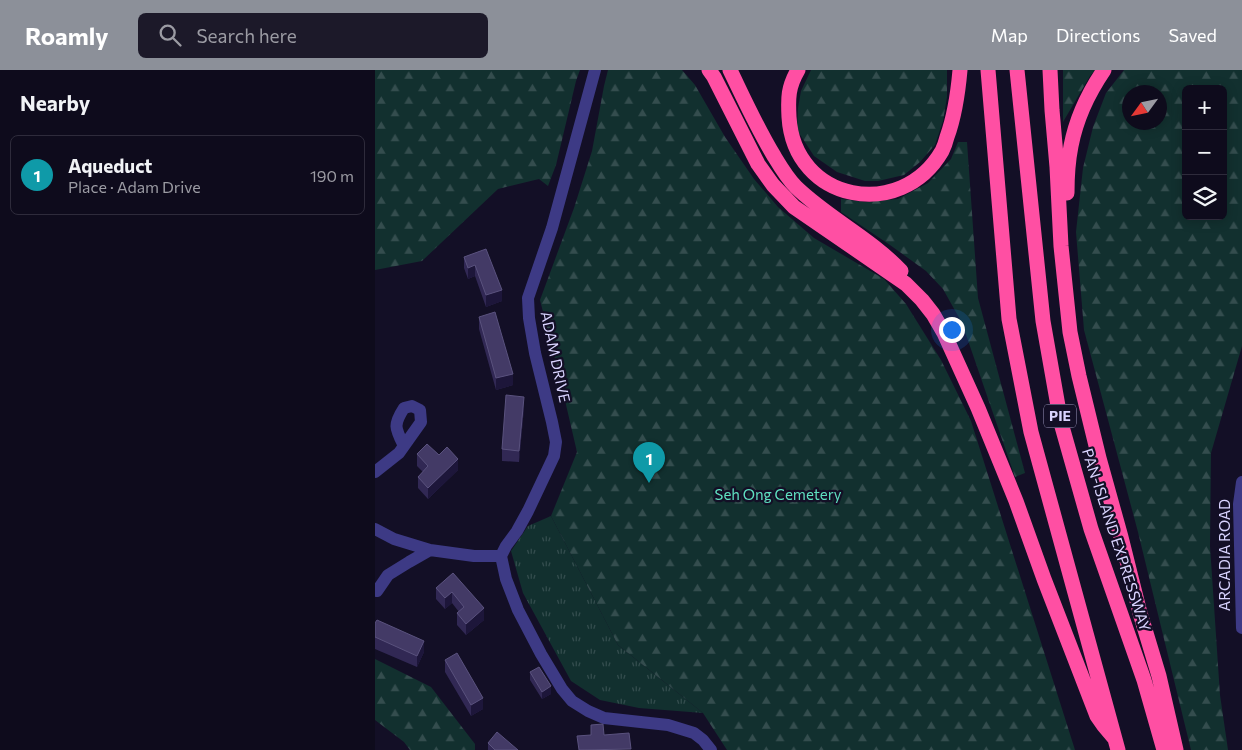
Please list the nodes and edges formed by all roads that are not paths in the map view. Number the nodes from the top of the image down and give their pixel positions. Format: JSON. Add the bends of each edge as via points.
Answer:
{"nodes":[{"id":1,"x":595,"y":70,"type":"edge"},
{"id":2,"x":709,"y":70,"type":"edge"},
{"id":3,"x":730,"y":70,"type":"edge"},
{"id":4,"x":798,"y":70,"type":"edge"},
{"id":5,"x":961,"y":70,"type":"edge"},
{"id":6,"x":988,"y":70,"type":"edge"},
{"id":7,"x":1017,"y":70,"type":"edge"},
{"id":8,"x":1050,"y":70,"type":"edge"},
{"id":9,"x":1104,"y":70,"type":"edge"},
{"id":10,"x":1061,"y":246,"type":"junction"},
{"id":11,"x":906,"y":284,"type":"junction"},
{"id":12,"x":404,"y":446,"type":"dead end"},
{"id":13,"x":375,"y":472,"type":"edge"},
{"id":14,"x":1242,"y":482,"type":"edge"},
{"id":15,"x":375,"y":529,"type":"edge"},
{"id":16,"x":430,"y":550,"type":"junction"},
{"id":17,"x":501,"y":556,"type":"junction"},
{"id":18,"x":377,"y":591,"type":"dead end"},
{"id":19,"x":1242,"y":628,"type":"edge"},
{"id":20,"x":1116,"y":744,"type":"edge"},
{"id":21,"x":711,"y":750,"type":"edge"},
{"id":22,"x":1164,"y":750,"type":"edge"},
{"id":23,"x":1176,"y":750,"type":"edge"}],
"edges":[{"from":1,"to":17,"type":"street","name":"ADAM DRIVE","via":[[552,228],[528,298],[535,353],[556,442],[554,456],[528,511]]},
{"from":2,"to":11,"type":"highway","via":[[758,164],[773,185],[794,207]]},
{"from":3,"to":11,"type":"highway","via":[[767,145],[795,186],[882,253],[904,274]]},
{"from":4,"to":5,"type":"highway","via":[[790,85],[789,110],[792,139],[799,153],[824,182],[863,194],[894,191],[923,176],[932,165],[943,150],[953,118]]},
{"from":6,"to":20,"type":"highway","number":"PIE","via":[[1009,319],[1031,432]]},
{"from":7,"to":22,"type":"highway","name":"PAN-ISLAND EXPRESSWAY","number":"PIE","via":[[1043,321],[1061,424],[1091,529],[1144,680]]},
{"from":8,"to":10,"type":"highway"},
{"from":9,"to":10,"type":"highway","via":[[1093,86],[1071,146]]},
{"from":10,"to":23,"type":"highway","via":[[1070,332],[1079,376]]},
{"from":11,"to":20,"type":"highway","via":[[933,314],[978,408],[1097,716]]},
{"from":12,"to":13,"type":"street"},
{"from":14,"to":19,"type":"street","name":"ARCADIA ROAD","via":[[1239,504]]},
{"from":15,"to":16,"type":"street","via":[[394,539]]},
{"from":16,"to":17,"type":"street"},
{"from":16,"to":18,"type":"street","via":[[388,576]]},
{"from":17,"to":21,"type":"street","via":[[521,617],[572,701],[604,718],[668,725],[694,733]]}]}
